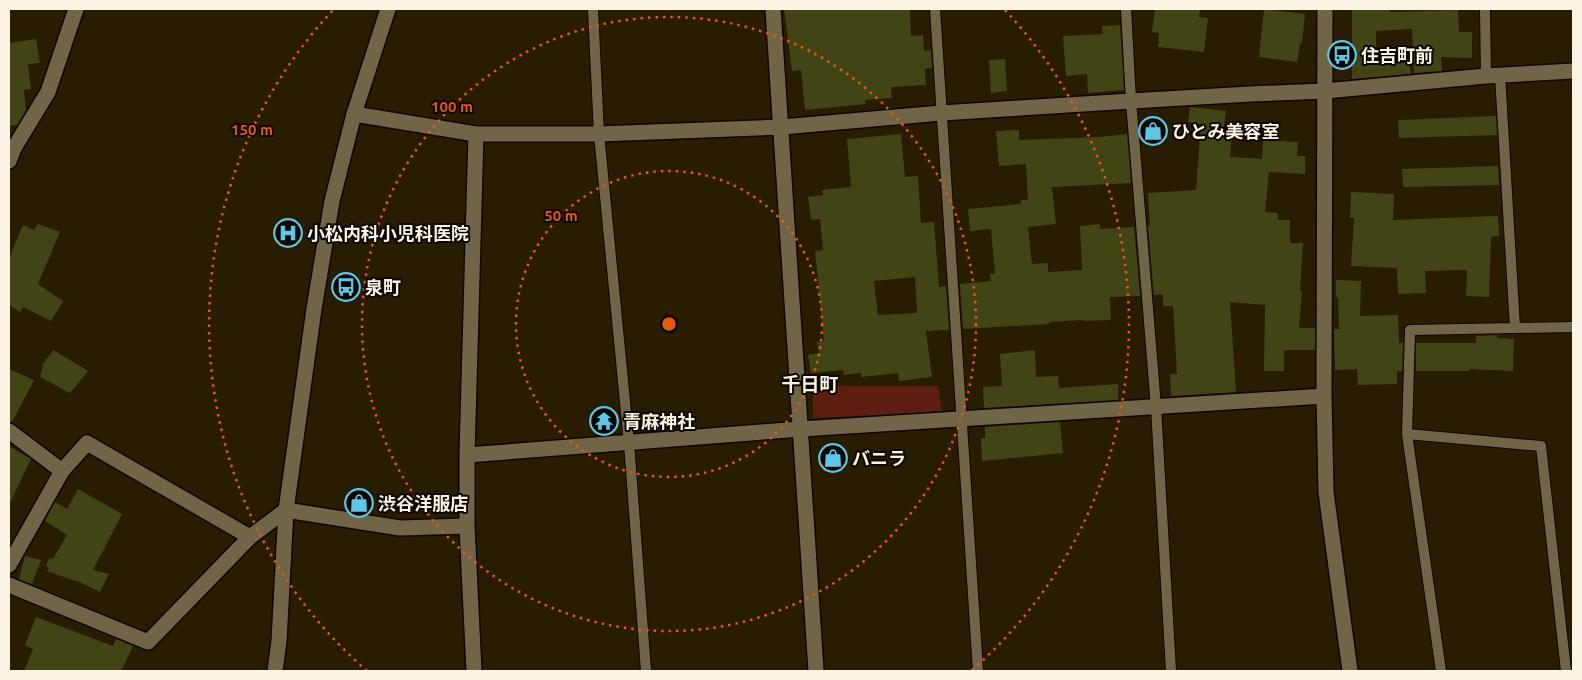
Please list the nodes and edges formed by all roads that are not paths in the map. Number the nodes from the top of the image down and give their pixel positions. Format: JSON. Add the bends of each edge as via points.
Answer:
{"nodes":[{"id":1,"x":76,"y":9,"type":"edge"},
{"id":2,"x":388,"y":9,"type":"edge"},
{"id":3,"x":593,"y":9,"type":"edge"},
{"id":4,"x":773,"y":9,"type":"edge"},
{"id":5,"x":934,"y":9,"type":"edge"},
{"id":6,"x":1126,"y":9,"type":"edge"},
{"id":7,"x":1325,"y":9,"type":"edge"},
{"id":8,"x":1485,"y":9,"type":"edge"},
{"id":9,"x":1573,"y":72,"type":"edge"},
{"id":10,"x":1493,"y":76,"type":"junction"},
{"id":11,"x":1326,"y":91,"type":"junction"},
{"id":12,"x":1130,"y":100,"type":"junction"},
{"id":13,"x":941,"y":113,"type":"junction"},
{"id":14,"x":354,"y":114,"type":"junction"},
{"id":15,"x":782,"y":127,"type":"junction"},
{"id":16,"x":476,"y":134,"type":"junction"},
{"id":17,"x":599,"y":134,"type":"junction"},
{"id":18,"x":9,"y":161,"type":"edge"},
{"id":19,"x":1573,"y":327,"type":"edge"},
{"id":20,"x":1515,"y":328,"type":"junction"},
{"id":21,"x":1324,"y":396,"type":"junction"},
{"id":22,"x":1156,"y":406,"type":"junction"},
{"id":23,"x":962,"y":419,"type":"junction"},
{"id":24,"x":801,"y":429,"type":"junction"},
{"id":25,"x":9,"y":431,"type":"edge"},
{"id":26,"x":1407,"y":434,"type":"junction"},
{"id":27,"x":629,"y":442,"type":"junction"},
{"id":28,"x":467,"y":455,"type":"junction"},
{"id":29,"x":62,"y":471,"type":"junction"},
{"id":30,"x":286,"y":510,"type":"junction"},
{"id":31,"x":467,"y":526,"type":"junction"},
{"id":32,"x":250,"y":537,"type":"junction"},
{"id":33,"x":9,"y":564,"type":"edge"},
{"id":34,"x":9,"y":585,"type":"edge"},
{"id":35,"x":275,"y":671,"type":"edge"},
{"id":36,"x":474,"y":671,"type":"edge"},
{"id":37,"x":646,"y":671,"type":"edge"},
{"id":38,"x":816,"y":671,"type":"edge"},
{"id":39,"x":978,"y":671,"type":"edge"},
{"id":40,"x":1171,"y":671,"type":"edge"},
{"id":41,"x":1350,"y":671,"type":"edge"},
{"id":42,"x":1441,"y":671,"type":"edge"},
{"id":43,"x":1566,"y":671,"type":"edge"}],
"edges":[{"from":1,"to":18,"type":"street","via":[[48,92]]},
{"from":2,"to":14,"type":"street"},
{"from":3,"to":17,"type":"lane"},
{"from":4,"to":15,"type":"street"},
{"from":5,"to":13,"type":"lane"},
{"from":6,"to":12,"type":"lane"},
{"from":7,"to":11,"type":"street"},
{"from":8,"to":10,"type":"lane"},
{"from":9,"to":10,"type":"street"},
{"from":10,"to":11,"type":"street"},
{"from":10,"to":20,"type":"lane"},
{"from":11,"to":12,"type":"street"},
{"from":11,"to":21,"type":"street"},
{"from":12,"to":13,"type":"street"},
{"from":12,"to":22,"type":"lane"},
{"from":13,"to":15,"type":"street"},
{"from":13,"to":23,"type":"lane"},
{"from":14,"to":16,"type":"street"},
{"from":14,"to":30,"type":"street","via":[[332,202],[315,299]]},
{"from":15,"to":17,"type":"street"},
{"from":15,"to":24,"type":"street"},
{"from":16,"to":17,"type":"street"},
{"from":16,"to":28,"type":"street"},
{"from":17,"to":27,"type":"lane"},
{"from":19,"to":20,"type":"lane"},
{"from":20,"to":26,"type":"lane","via":[[1410,330]]},
{"from":21,"to":22,"type":"street"},
{"from":21,"to":41,"type":"street","via":[[1326,492]]},
{"from":22,"to":23,"type":"street"},
{"from":22,"to":40,"type":"lane"},
{"from":23,"to":24,"type":"street"},
{"from":23,"to":39,"type":"lane"},
{"from":24,"to":27,"type":"street"},
{"from":24,"to":38,"type":"street"},
{"from":25,"to":29,"type":"street"},
{"from":26,"to":42,"type":"lane"},
{"from":26,"to":43,"type":"lane","via":[[1541,446]]},
{"from":27,"to":28,"type":"street"},
{"from":27,"to":37,"type":"lane"},
{"from":28,"to":31,"type":"street"},
{"from":29,"to":32,"type":"street","via":[[87,443]]},
{"from":29,"to":33,"type":"street"},
{"from":30,"to":31,"type":"street","via":[[400,528]]},
{"from":30,"to":32,"type":"street"},
{"from":30,"to":35,"type":"street"},
{"from":31,"to":36,"type":"street"},
{"from":32,"to":34,"type":"street","via":[[148,642]]}]}
